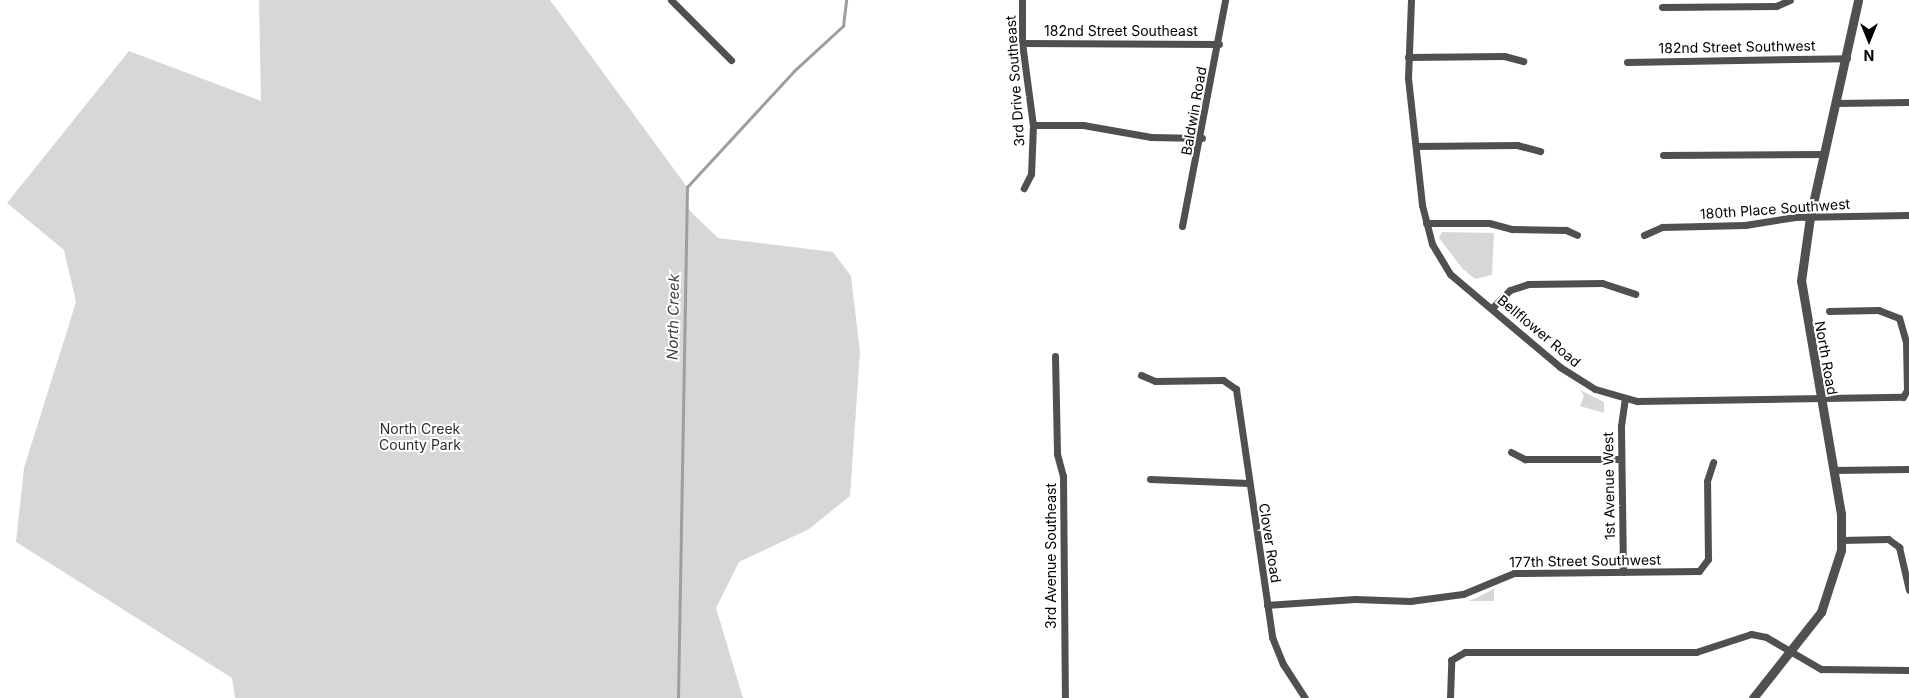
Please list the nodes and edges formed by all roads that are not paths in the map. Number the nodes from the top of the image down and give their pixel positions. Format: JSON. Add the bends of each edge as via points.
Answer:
{"nodes":[{"id":1,"x":672,"y":0,"type":"edge"},
{"id":2,"x":1022,"y":0,"type":"edge"},
{"id":3,"x":1225,"y":0,"type":"edge"},
{"id":4,"x":1411,"y":0,"type":"edge"},
{"id":5,"x":1790,"y":0,"type":"edge"},
{"id":6,"x":1858,"y":0,"type":"edge"},
{"id":7,"x":1662,"y":7,"type":"dead end"},
{"id":8,"x":1022,"y":43,"type":"junction"},
{"id":9,"x":1219,"y":44,"type":"junction"},
{"id":10,"x":1408,"y":57,"type":"junction"},
{"id":11,"x":1847,"y":58,"type":"junction"},
{"id":12,"x":731,"y":60,"type":"dead end"},
{"id":13,"x":1522,"y":61,"type":"dead end"},
{"id":14,"x":1627,"y":62,"type":"dead end"},
{"id":15,"x":1909,"y":102,"type":"edge"},
{"id":16,"x":1836,"y":103,"type":"junction"},
{"id":17,"x":1033,"y":125,"type":"junction"},
{"id":18,"x":1202,"y":138,"type":"junction"},
{"id":19,"x":1416,"y":146,"type":"junction"},
{"id":20,"x":1540,"y":151,"type":"dead end"},
{"id":21,"x":1824,"y":154,"type":"junction"},
{"id":22,"x":1663,"y":155,"type":"dead end"},
{"id":23,"x":1024,"y":188,"type":"dead end"},
{"id":24,"x":1909,"y":215,"type":"edge"},
{"id":25,"x":1810,"y":217,"type":"junction"},
{"id":26,"x":1426,"y":223,"type":"junction"},
{"id":27,"x":1182,"y":226,"type":"dead end"},
{"id":28,"x":1577,"y":235,"type":"dead end"},
{"id":29,"x":1644,"y":235,"type":"dead end"},
{"id":30,"x":1635,"y":294,"type":"dead end"},
{"id":31,"x":1492,"y":308,"type":"junction"},
{"id":32,"x":1828,"y":311,"type":"dead end"},
{"id":33,"x":1055,"y":356,"type":"dead end"},
{"id":34,"x":1141,"y":375,"type":"dead end"},
{"id":35,"x":1625,"y":399,"type":"junction"},
{"id":36,"x":1820,"y":399,"type":"junction"},
{"id":37,"x":1511,"y":452,"type":"dead end"},
{"id":38,"x":1621,"y":459,"type":"junction"},
{"id":39,"x":1713,"y":462,"type":"dead end"},
{"id":40,"x":1909,"y":468,"type":"edge"},
{"id":41,"x":1833,"y":470,"type":"junction"},
{"id":42,"x":1150,"y":479,"type":"dead end"},
{"id":43,"x":1248,"y":482,"type":"junction"},
{"id":44,"x":1841,"y":540,"type":"junction"},
{"id":45,"x":1623,"y":572,"type":"junction"},
{"id":46,"x":1909,"y":590,"type":"edge"},
{"id":47,"x":1267,"y":605,"type":"junction"},
{"id":48,"x":1792,"y":652,"type":"junction"},
{"id":49,"x":1909,"y":670,"type":"edge"},
{"id":50,"x":1065,"y":698,"type":"edge"},
{"id":51,"x":1306,"y":698,"type":"edge"},
{"id":52,"x":1450,"y":698,"type":"edge"},
{"id":53,"x":1753,"y":698,"type":"edge"}],
"edges":[{"from":1,"to":12,"type":"street"},
{"from":2,"to":8,"type":"street","name":"3rd Drive Southeast"},
{"from":3,"to":9,"type":"street","name":"Baldwin Road"},
{"from":4,"to":10,"type":"street","name":"Bellflower Road"},
{"from":5,"to":7,"type":"street","via":[[1776,6]]},
{"from":6,"to":11,"type":"street","name":"North Road"},
{"from":8,"to":9,"type":"street","name":"182nd Street Southeast"},
{"from":8,"to":17,"type":"street","name":"3rd Drive Southeast"},
{"from":9,"to":18,"type":"street","name":"Baldwin Road"},
{"from":10,"to":13,"type":"street","via":[[1504,56]]},
{"from":10,"to":19,"type":"street","name":"Bellflower Road"},
{"from":11,"to":14,"type":"street","name":"182nd Street Southwest"},
{"from":11,"to":16,"type":"street","name":"North Road"},
{"from":15,"to":16,"type":"street"},
{"from":16,"to":21,"type":"street","name":"North Road"},
{"from":17,"to":18,"type":"street","via":[[1083,125],[1151,137]]},
{"from":17,"to":23,"type":"street","name":"3rd Drive Southeast","via":[[1031,174]]},
{"from":18,"to":27,"type":"street","name":"Baldwin Road"},
{"from":19,"to":20,"type":"street","via":[[1517,145]]},
{"from":19,"to":26,"type":"street","name":"Bellflower Road"},
{"from":21,"to":22,"type":"street"},
{"from":21,"to":25,"type":"street","name":"North Road"},
{"from":24,"to":25,"type":"street","name":"180th Place Southwest"},
{"from":25,"to":29,"type":"street","name":"180th Place Southwest","via":[[1745,225],[1662,227]]},
{"from":25,"to":36,"type":"street","name":"North Road","via":[[1801,290]]},
{"from":26,"to":28,"type":"street","via":[[1489,223],[1512,229],[1566,230]]},
{"from":26,"to":31,"type":"street","name":"Bellflower Road","via":[[1450,274]]},
{"from":30,"to":31,"type":"street","via":[[1615,284],[1528,284],[1510,290]]},
{"from":31,"to":35,"type":"street","name":"Bellflower Road","via":[[1572,376]]},
{"from":32,"to":36,"type":"street","name":"Bellflower Road","via":[[1878,310],[1899,318],[1906,342],[1907,390],[1899,398]]},
{"from":33,"to":50,"type":"street","name":"3rd Avenue Southeast","via":[[1057,454],[1064,476]]},
{"from":34,"to":43,"type":"street","name":"Clover Road","via":[[1155,381],[1223,380],[1233,384],[1238,394]]},
{"from":35,"to":36,"type":"street","name":"Bellflower Road"},
{"from":35,"to":38,"type":"street","name":"1st Avenue West"},
{"from":36,"to":41,"type":"street","name":"North Road"},
{"from":37,"to":38,"type":"street","via":[[1526,459]]},
{"from":38,"to":45,"type":"street","name":"1st Avenue West"},
{"from":39,"to":45,"type":"street","name":"177th Street Southwest","via":[[1707,481],[1708,559],[1698,571]]},
{"from":40,"to":41,"type":"street"},
{"from":41,"to":44,"type":"street","name":"North Road"},
{"from":42,"to":43,"type":"street"},
{"from":43,"to":47,"type":"street","name":"Clover Road"},
{"from":44,"to":46,"type":"street","via":[[1888,539],[1899,547]]},
{"from":44,"to":48,"type":"street","name":"North Road","via":[[1826,602]]},
{"from":45,"to":47,"type":"street","name":"177th Street Southwest","via":[[1514,573],[1464,594],[1410,601],[1355,599]]},
{"from":47,"to":51,"type":"street","name":"Clover Road","via":[[1272,638],[1283,664]]},
{"from":48,"to":49,"type":"street","via":[[1830,671]]},
{"from":48,"to":52,"type":"street","via":[[1751,634],[1696,652],[1465,652],[1453,658]]},
{"from":48,"to":53,"type":"street","name":"North Road"}]}
